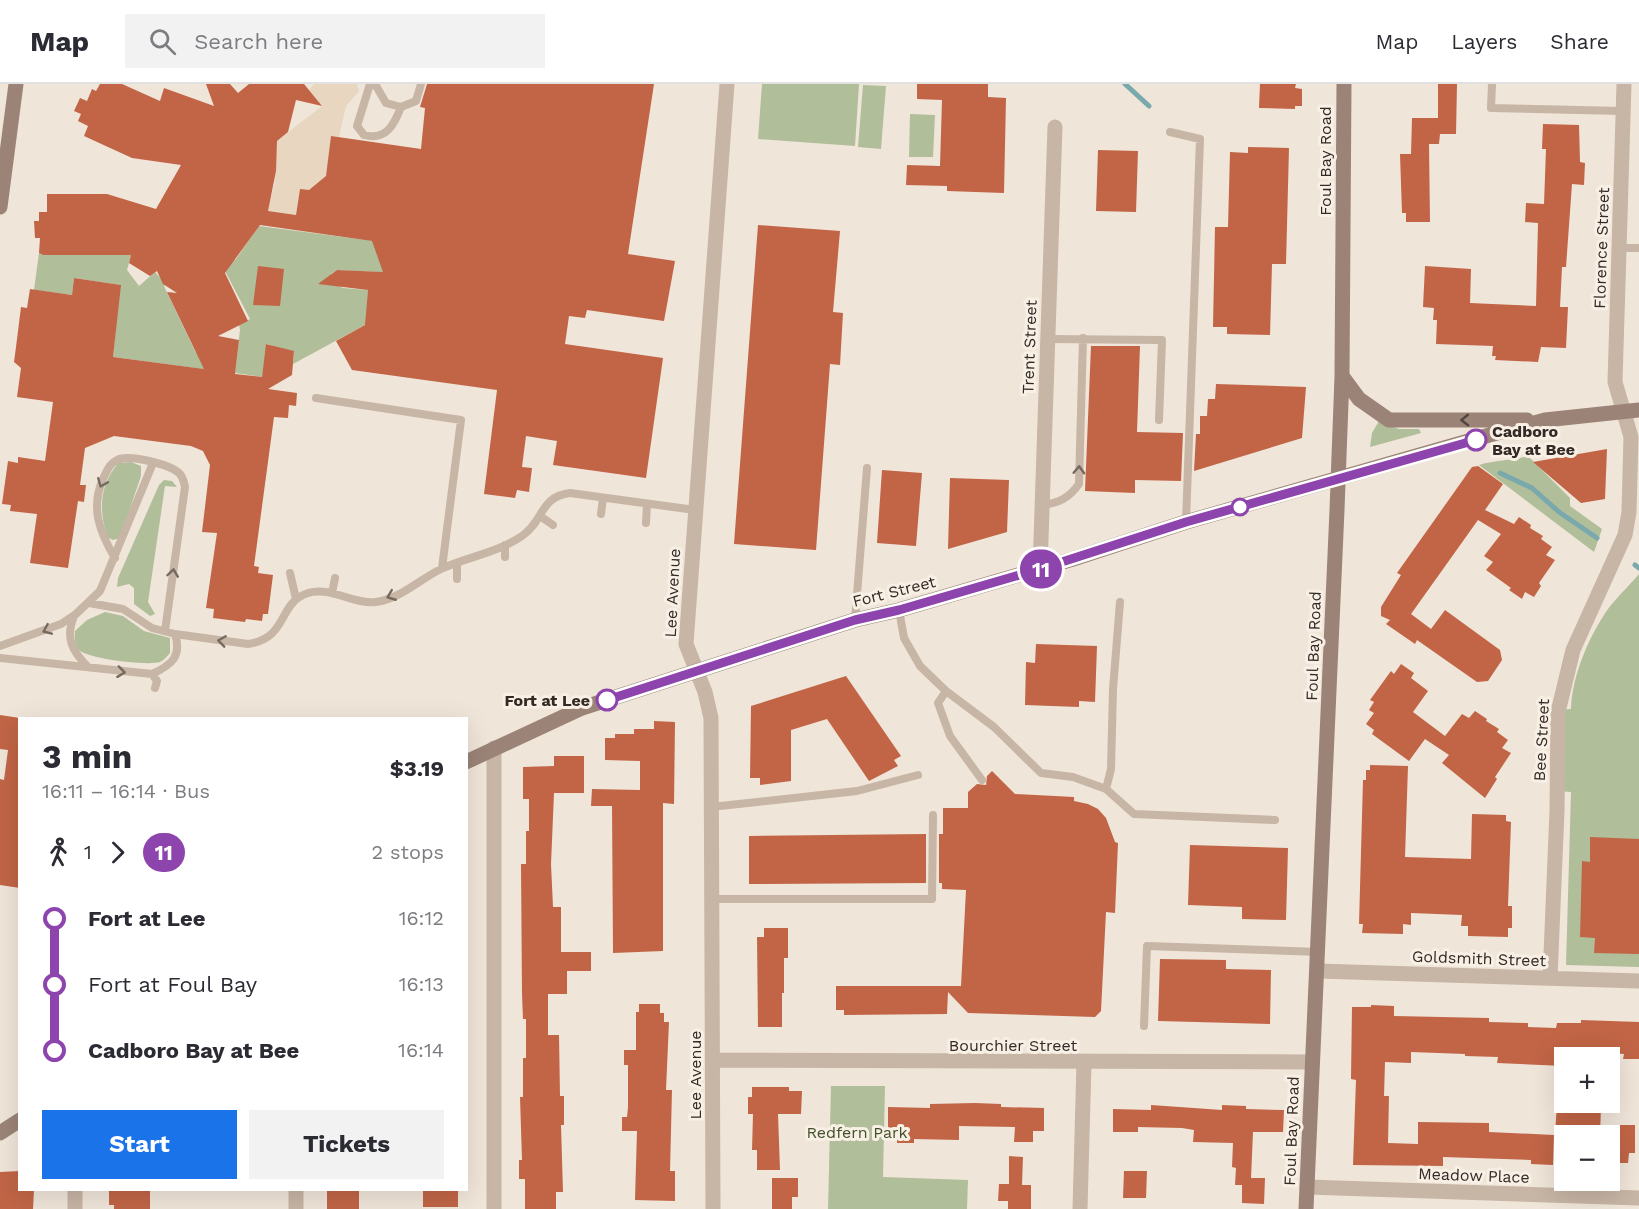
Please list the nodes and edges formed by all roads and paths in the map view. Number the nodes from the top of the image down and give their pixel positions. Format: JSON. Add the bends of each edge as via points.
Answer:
{"nodes":[{"id":1,"x":16,"y":84,"type":"edge"},
{"id":2,"x":370,"y":84,"type":"edge"},
{"id":3,"x":375,"y":84,"type":"edge"},
{"id":4,"x":421,"y":84,"type":"edge"},
{"id":5,"x":727,"y":84,"type":"edge"},
{"id":6,"x":1344,"y":84,"type":"edge"},
{"id":7,"x":1492,"y":84,"type":"edge"},
{"id":8,"x":1624,"y":84,"type":"edge"},
{"id":9,"x":401,"y":107,"type":"junction"},
{"id":10,"x":1623,"y":111,"type":"junction"},
{"id":11,"x":1055,"y":127,"type":"dead end"},
{"id":12,"x":1170,"y":132,"type":"dead end"},
{"id":13,"x":0,"y":207,"type":"edge"},
{"id":14,"x":1619,"y":248,"type":"junction"},
{"id":15,"x":1639,"y":248,"type":"edge"},
{"id":16,"x":1083,"y":338,"type":"junction"},
{"id":17,"x":1047,"y":339,"type":"junction"},
{"id":18,"x":1342,"y":376,"type":"junction"},
{"id":19,"x":316,"y":398,"type":"dead end"},
{"id":20,"x":1632,"y":410,"type":"edge"},
{"id":21,"x":1159,"y":420,"type":"dead end"},
{"id":22,"x":1545,"y":420,"type":"junction"},
{"id":23,"x":153,"y":463,"type":"junction"},
{"id":24,"x":867,"y":468,"type":"dead end"},
{"id":25,"x":1338,"y":479,"type":"junction"},
{"id":26,"x":603,"y":498,"type":"junction"},
{"id":27,"x":647,"y":504,"type":"junction"},
{"id":28,"x":1042,"y":505,"type":"junction"},
{"id":29,"x":695,"y":510,"type":"junction"},
{"id":30,"x":601,"y":514,"type":"dead end"},
{"id":31,"x":540,"y":516,"type":"junction"},
{"id":32,"x":1186,"y":522,"type":"junction"},
{"id":33,"x":646,"y":523,"type":"dead end"},
{"id":34,"x":554,"y":525,"type":"dead end"},
{"id":35,"x":504,"y":545,"type":"junction"},
{"id":36,"x":505,"y":557,"type":"dead end"},
{"id":37,"x":115,"y":558,"type":"junction"},
{"id":38,"x":457,"y":564,"type":"junction"},
{"id":39,"x":442,"y":568,"type":"junction"},
{"id":40,"x":1040,"y":569,"type":"junction"},
{"id":41,"x":290,"y":573,"type":"dead end"},
{"id":42,"x":334,"y":578,"type":"dead end"},
{"id":43,"x":457,"y":579,"type":"dead end"},
{"id":44,"x":332,"y":593,"type":"junction"},
{"id":45,"x":296,"y":599,"type":"junction"},
{"id":46,"x":1120,"y":602,"type":"dead end"},
{"id":47,"x":89,"y":603,"type":"junction"},
{"id":48,"x":899,"y":610,"type":"junction"},
{"id":49,"x":74,"y":616,"type":"junction"},
{"id":50,"x":855,"y":620,"type":"junction"},
{"id":51,"x":165,"y":631,"type":"junction"},
{"id":52,"x":175,"y":634,"type":"junction"},
{"id":53,"x":0,"y":646,"type":"edge"},
{"id":54,"x":0,"y":658,"type":"edge"},
{"id":55,"x":88,"y":668,"type":"junction"},
{"id":56,"x":695,"y":670,"type":"junction"},
{"id":57,"x":946,"y":691,"type":"junction"},
{"id":58,"x":494,"y":748,"type":"junction"},
{"id":59,"x":468,"y":761,"type":"edge"},
{"id":60,"x":918,"y":775,"type":"dead end"},
{"id":61,"x":982,"y":780,"type":"dead end"},
{"id":62,"x":1106,"y":789,"type":"junction"},
{"id":63,"x":711,"y":807,"type":"junction"},
{"id":64,"x":933,"y":815,"type":"dead end"},
{"id":65,"x":1275,"y":820,"type":"dead end"},
{"id":66,"x":712,"y":899,"type":"junction"},
{"id":67,"x":1319,"y":952,"type":"junction"},
{"id":68,"x":1318,"y":971,"type":"junction"},
{"id":69,"x":1550,"y":978,"type":"junction"},
{"id":70,"x":1639,"y":981,"type":"edge"},
{"id":71,"x":1144,"y":1026,"type":"dead end"},
{"id":72,"x":713,"y":1060,"type":"junction"},
{"id":73,"x":1312,"y":1062,"type":"junction"},
{"id":74,"x":1084,"y":1063,"type":"junction"},
{"id":75,"x":18,"y":1121,"type":"edge"},
{"id":76,"x":0,"y":1133,"type":"edge"},
{"id":77,"x":1307,"y":1187,"type":"junction"},
{"id":78,"x":75,"y":1191,"type":"edge"},
{"id":79,"x":296,"y":1191,"type":"edge"},
{"id":80,"x":1639,"y":1198,"type":"edge"},
{"id":81,"x":75,"y":1209,"type":"edge"},
{"id":82,"x":296,"y":1209,"type":"edge"},
{"id":83,"x":494,"y":1209,"type":"edge"},
{"id":84,"x":713,"y":1209,"type":"edge"},
{"id":85,"x":1080,"y":1209,"type":"edge"},
{"id":86,"x":1306,"y":1209,"type":"edge"}],
"edges":[{"from":1,"to":13,"type":"main road"},
{"from":2,"to":9,"type":"lane","via":[[357,126],[364,135],[376,138],[387,133]]},
{"from":3,"to":9,"type":"lane","via":[[386,103]]},
{"from":4,"to":9,"type":"lane","via":[[416,101]]},
{"from":5,"to":29,"type":"street","name":"Lee Avenue"},
{"from":6,"to":18,"type":"main road","name":"Foul Bay Road"},
{"from":7,"to":10,"type":"lane","via":[[1491,108]]},
{"from":8,"to":10,"type":"street","name":"Florence Street"},
{"from":10,"to":14,"type":"street","name":"Florence Street"},
{"from":11,"to":17,"type":"street","name":"Trent Street"},
{"from":12,"to":32,"type":"lane","via":[[1200,139]]},
{"from":14,"to":15,"type":"lane"},
{"from":14,"to":20,"type":"street","name":"Florence Street","via":[[1615,382]]},
{"from":16,"to":17,"type":"lane"},
{"from":16,"to":21,"type":"lane","via":[[1162,340]]},
{"from":28,"to":16,"type":"lane","one_way":true,"via":[[1066,498],[1079,484]]},
{"from":17,"to":28,"type":"street","name":"Trent Street"},
{"from":22,"to":18,"type":"main road","one_way":true,"via":[[1389,420],[1359,399]]},
{"from":18,"to":25,"type":"main road","name":"Foul Bay Road"},
{"from":19,"to":39,"type":"lane","via":[[461,420]]},
{"from":20,"to":22,"type":"main road"},
{"from":20,"to":69,"type":"street","name":"Bee Street","via":[[1625,535],[1572,650],[1558,712]]},
{"from":22,"to":25,"type":"main road","name":"Fort Street"},
{"from":23,"to":37,"type":"lane"},
{"from":23,"to":37,"type":"lane","one_way":true,"via":[[132,458],[117,460],[102,482],[97,518]]},
{"from":51,"to":23,"type":"lane","one_way":true,"via":[[185,487],[175,471]]},
{"from":24,"to":50,"type":"lane"},
{"from":25,"to":32,"type":"main road","name":"Fort Street"},
{"from":25,"to":67,"type":"main road","name":"Foul Bay Road"},
{"from":26,"to":27,"type":"lane"},
{"from":26,"to":30,"type":"lane"},
{"from":26,"to":31,"type":"lane","via":[[562,494],[548,501]]},
{"from":27,"to":29,"type":"lane"},
{"from":27,"to":33,"type":"lane"},
{"from":28,"to":40,"type":"street","name":"Trent Street"},
{"from":29,"to":56,"type":"street","name":"Lee Avenue","via":[[686,644]]},
{"from":31,"to":34,"type":"lane"},
{"from":31,"to":35,"type":"lane","via":[[522,536]]},
{"from":32,"to":40,"type":"main road","name":"Fort Street"},
{"from":35,"to":36,"type":"lane"},
{"from":35,"to":38,"type":"lane"},
{"from":37,"to":47,"type":"lane","via":[[100,591]]},
{"from":38,"to":39,"type":"lane"},
{"from":38,"to":43,"type":"lane"},
{"from":39,"to":44,"type":"lane","one_way":true,"via":[[403,591],[374,602]]},
{"from":40,"to":48,"type":"main road","name":"Fort Street"},
{"from":41,"to":45,"type":"lane"},
{"from":42,"to":44,"type":"lane"},
{"from":44,"to":45,"type":"lane","via":[[309,593]]},
{"from":45,"to":52,"type":"lane","one_way":true,"via":[[279,627],[260,642],[248,644]]},
{"from":46,"to":62,"type":"lane","via":[[1111,769]]},
{"from":47,"to":49,"type":"lane"},
{"from":47,"to":51,"type":"lane","via":[[123,609],[152,628]]},
{"from":48,"to":50,"type":"main road","name":"Fort Street"},
{"from":48,"to":57,"type":"lane","via":[[910,653]]},
{"from":49,"to":53,"type":"lane","one_way":true},
{"from":49,"to":55,"type":"lane","via":[[68,629],[69,640],[76,656]]},
{"from":50,"to":56,"type":"main road","name":"Fort Street"},
{"from":51,"to":52,"type":"lane"},
{"from":55,"to":52,"type":"lane","one_way":true,"via":[[157,681],[177,655]]},
{"from":54,"to":55,"type":"lane"},
{"from":56,"to":58,"type":"main road","name":"Fort Street","via":[[582,708]]},
{"from":56,"to":63,"type":"street","name":"Lee Avenue","via":[[711,718]]},
{"from":57,"to":61,"type":"lane","via":[[938,703],[950,736]]},
{"from":57,"to":62,"type":"lane","via":[[994,727],[1041,773],[1073,777]]},
{"from":58,"to":59,"type":"main road","name":"Fort Street"},
{"from":58,"to":83,"type":"street"},
{"from":60,"to":63,"type":"lane","via":[[828,795]]},
{"from":62,"to":65,"type":"lane","via":[[1134,814]]},
{"from":63,"to":66,"type":"street","name":"Lee Avenue"},
{"from":64,"to":66,"type":"lane","via":[[932,899]]},
{"from":66,"to":72,"type":"street","name":"Lee Avenue"},
{"from":67,"to":68,"type":"main road","name":"Foul Bay Road"},
{"from":67,"to":71,"type":"lane","via":[[1147,946]]},
{"from":68,"to":69,"type":"street","name":"Goldsmith Street"},
{"from":68,"to":73,"type":"main road","name":"Foul Bay Road"},
{"from":69,"to":70,"type":"street","name":"Goldsmith Street"},
{"from":72,"to":74,"type":"street","name":"Bourchier Street"},
{"from":72,"to":84,"type":"street","name":"Lee Avenue"},
{"from":73,"to":74,"type":"street","name":"Bourchier Street"},
{"from":73,"to":77,"type":"main road","name":"Foul Bay Road"},
{"from":74,"to":85,"type":"street"},
{"from":75,"to":76,"type":"main road"},
{"from":77,"to":80,"type":"street","name":"Meadow Place"},
{"from":77,"to":86,"type":"main road","name":"Foul Bay Road"},
{"from":78,"to":81,"type":"street"},
{"from":79,"to":82,"type":"street"}]}
